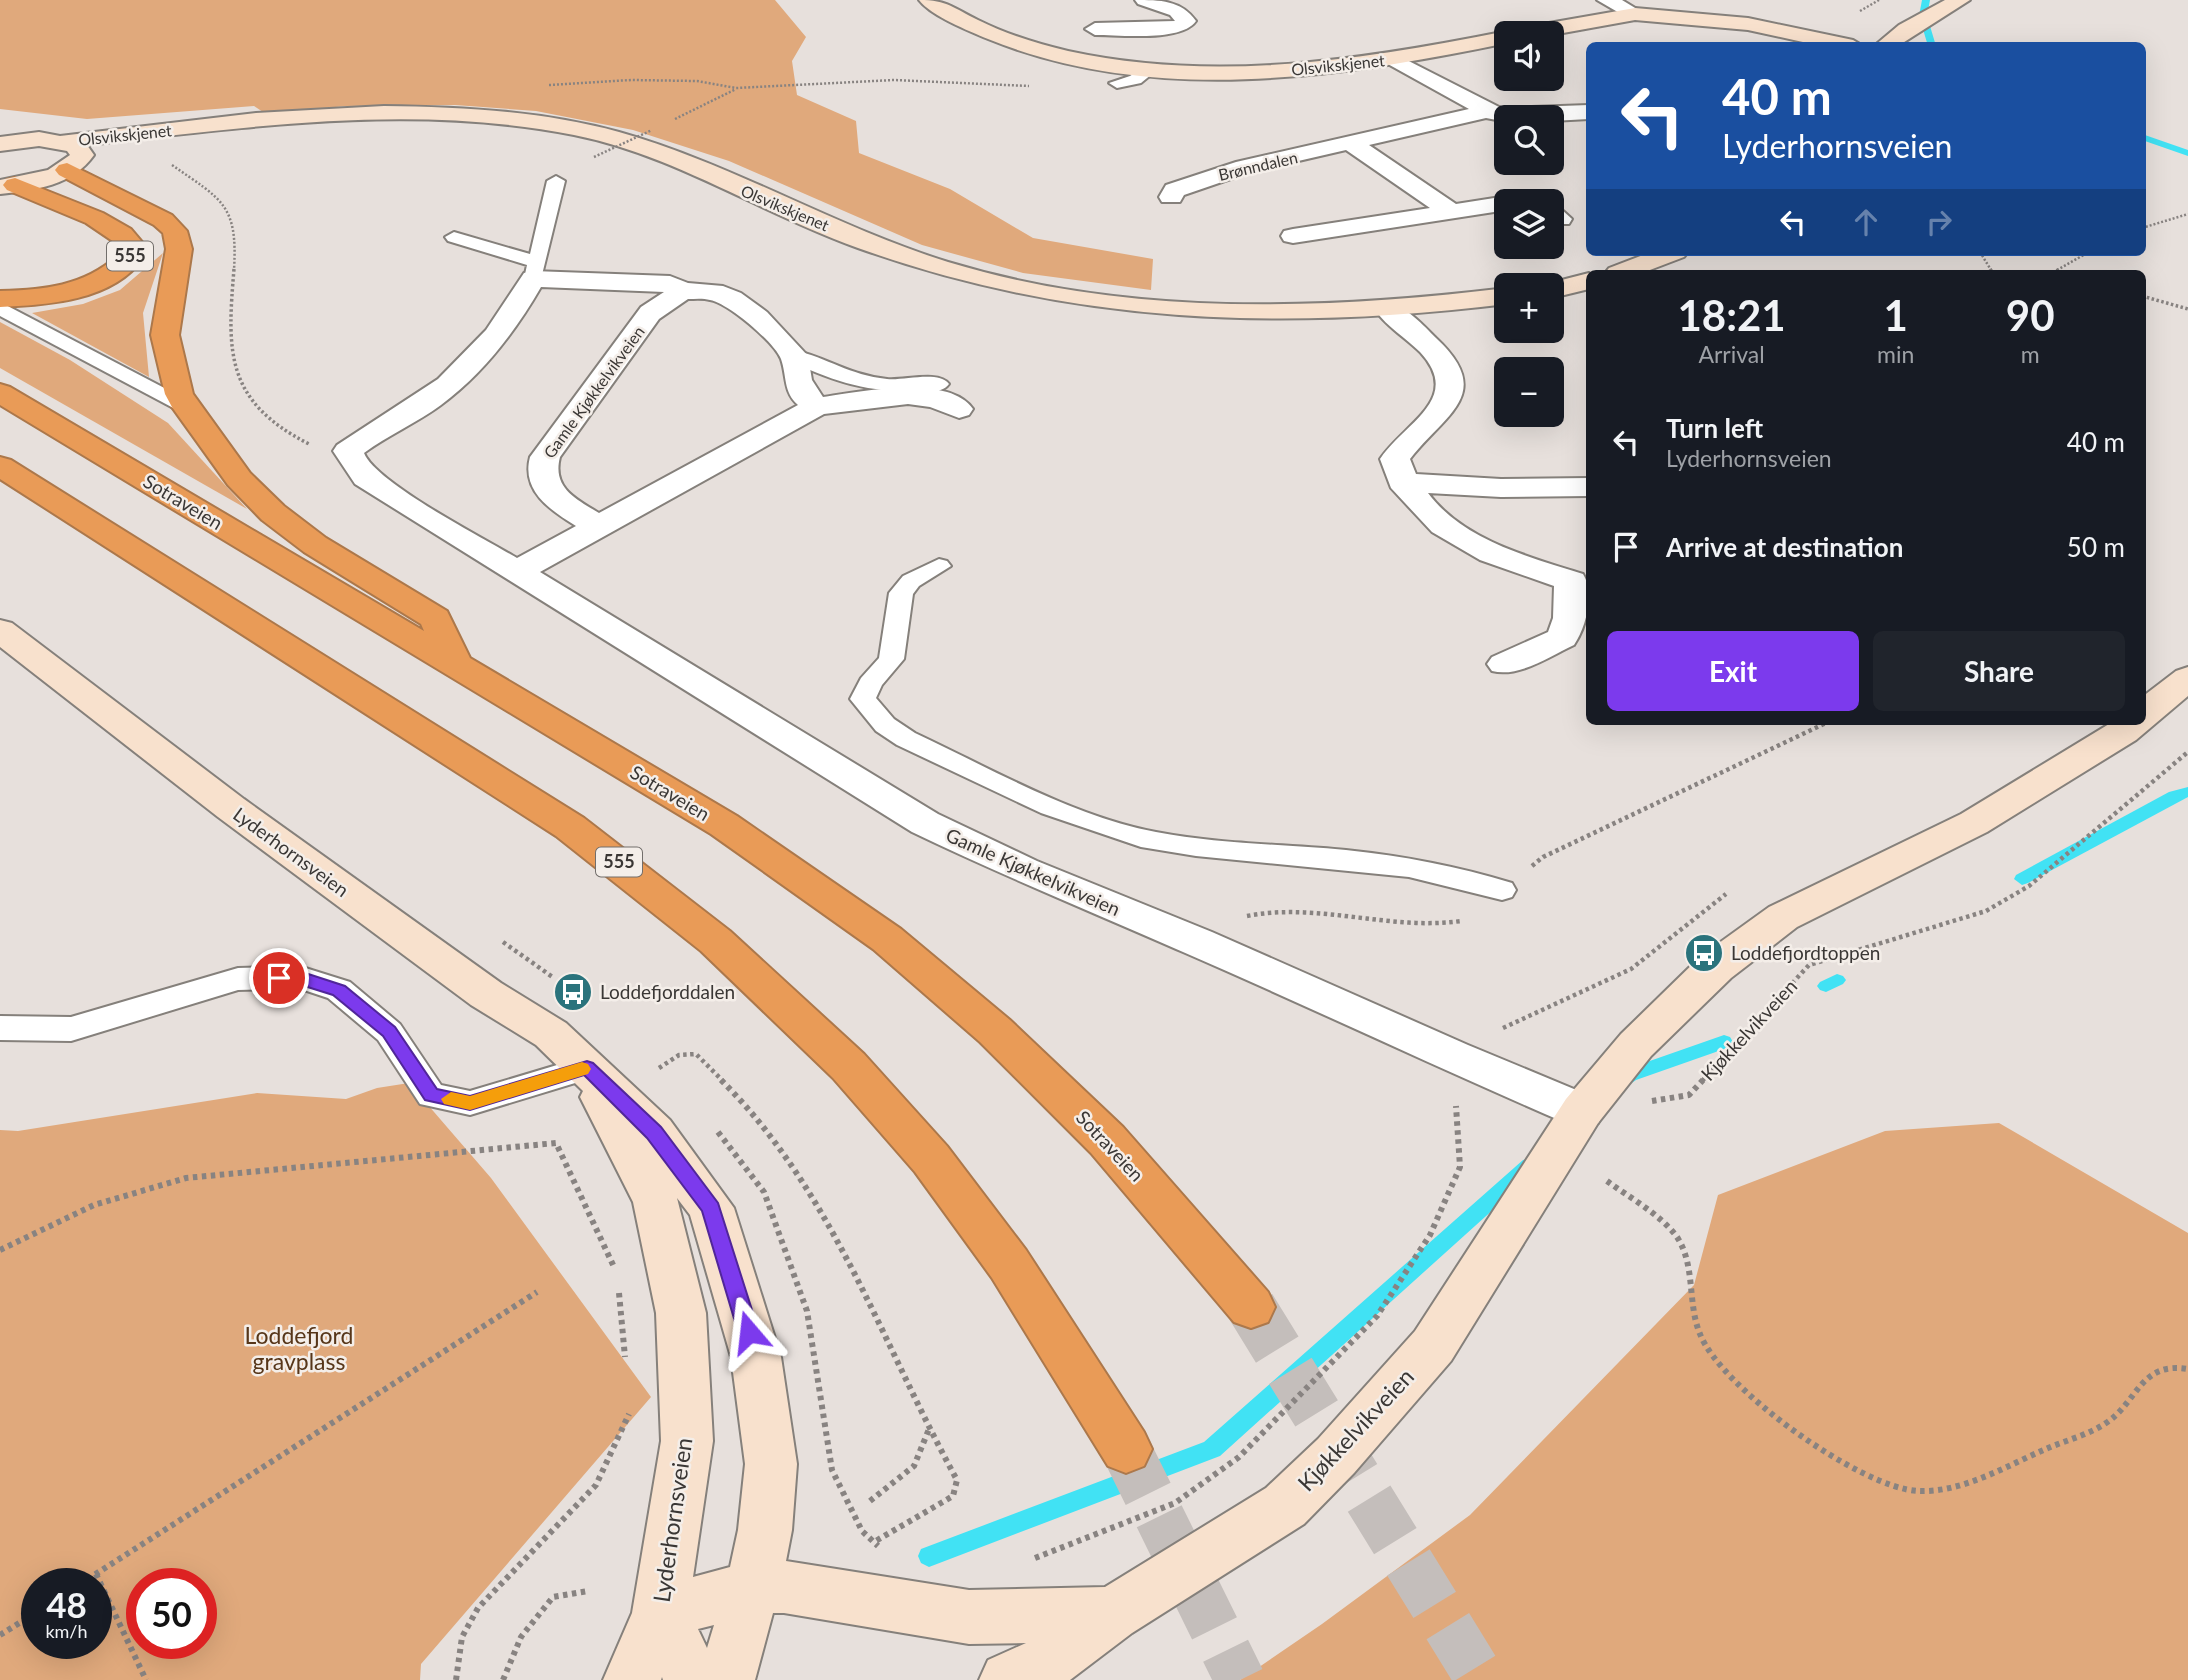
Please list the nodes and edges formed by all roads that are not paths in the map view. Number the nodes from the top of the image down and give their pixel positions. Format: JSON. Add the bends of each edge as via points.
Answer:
{"nodes":[{"id":1,"x":929,"y":0,"type":"edge"},
{"id":2,"x":1145,"y":0,"type":"edge"},
{"id":3,"x":1607,"y":0,"type":"edge"},
{"id":4,"x":1960,"y":0,"type":"edge"},
{"id":5,"x":1635,"y":14,"type":"junction"},
{"id":6,"x":1564,"y":26,"type":"edge"},
{"id":7,"x":1094,"y":29,"type":"dead end"},
{"id":8,"x":1494,"y":40,"type":"edge"},
{"id":9,"x":1834,"y":42,"type":"edge"},
{"id":10,"x":1889,"y":42,"type":"edge"},
{"id":11,"x":1393,"y":59,"type":"junction"},
{"id":12,"x":1150,"y":69,"type":"junction"},
{"id":13,"x":1117,"y":83,"type":"road end"},
{"id":14,"x":1487,"y":111,"type":"junction"},
{"id":15,"x":1586,"y":111,"type":"edge"},
{"id":16,"x":0,"y":134,"type":"edge"},
{"id":17,"x":24,"y":140,"type":"junction"},
{"id":18,"x":1350,"y":143,"type":"junction"},
{"id":19,"x":0,"y":144,"type":"edge"},
{"id":20,"x":71,"y":156,"type":"junction"},
{"id":21,"x":556,"y":181,"type":"dead end"},
{"id":22,"x":8,"y":186,"type":"edge"},
{"id":23,"x":1171,"y":197,"type":"dead end"},
{"id":24,"x":1494,"y":205,"type":"edge"},
{"id":25,"x":1452,"y":212,"type":"junction"},
{"id":26,"x":1293,"y":236,"type":"dead end"},
{"id":27,"x":454,"y":237,"type":"dead end"},
{"id":28,"x":1664,"y":256,"type":"edge"},
{"id":29,"x":535,"y":270,"type":"junction"},
{"id":30,"x":1626,"y":270,"type":"edge"},
{"id":31,"x":1586,"y":282,"type":"edge"},
{"id":32,"x":1564,"y":287,"type":"edge"},
{"id":33,"x":682,"y":290,"type":"junction"},
{"id":34,"x":1494,"y":298,"type":"edge"},
{"id":35,"x":0,"y":299,"type":"edge"},
{"id":36,"x":0,"y":309,"type":"edge"},
{"id":37,"x":1389,"y":311,"type":"junction"},
{"id":38,"x":794,"y":356,"type":"junction"},
{"id":39,"x":939,"y":384,"type":"dead end"},
{"id":40,"x":0,"y":393,"type":"edge"},
{"id":41,"x":186,"y":407,"type":"junction"},
{"id":42,"x":817,"y":407,"type":"junction"},
{"id":43,"x":959,"y":409,"type":"dead end"},
{"id":44,"x":0,"y":466,"type":"edge"},
{"id":45,"x":1402,"y":482,"type":"junction"},
{"id":46,"x":1586,"y":487,"type":"edge"},
{"id":47,"x":597,"y":525,"type":"junction"},
{"id":48,"x":939,"y":566,"type":"dead end"},
{"id":49,"x":515,"y":572,"type":"junction"},
{"id":50,"x":1580,"y":580,"type":"edge"},
{"id":51,"x":0,"y":630,"type":"edge"},
{"id":52,"x":455,"y":663,"type":"junction"},
{"id":53,"x":1504,"y":664,"type":"dead end"},
{"id":54,"x":2188,"y":678,"type":"edge"},
{"id":55,"x":2146,"y":712,"type":"edge"},
{"id":56,"x":2131,"y":725,"type":"edge"},
{"id":57,"x":1502,"y":890,"type":"dead end"},
{"id":58,"x":0,"y":1028,"type":"edge"},
{"id":59,"x":587,"y":1068,"type":"junction"},
{"id":60,"x":1582,"y":1111,"type":"junction"},
{"id":61,"x":1251,"y":1307,"type":"tunnel mouth"},
{"id":62,"x":1126,"y":1449,"type":"tunnel mouth"},
{"id":63,"x":753,"y":1587,"type":"junction"},
{"id":64,"x":660,"y":1614,"type":"junction"},
{"id":65,"x":1112,"y":1614,"type":"junction"},
{"id":66,"x":632,"y":1680,"type":"edge"},
{"id":67,"x":693,"y":1680,"type":"edge"},
{"id":68,"x":726,"y":1680,"type":"edge"},
{"id":69,"x":1009,"y":1680,"type":"edge"}],
"edges":[{"from":1,"to":12,"type":"main road","name":"Olsvikskjenet","via":[[956,20],[1025,46]]},
{"from":2,"to":7,"type":"street","via":[[1177,10],[1186,21],[1183,26]]},
{"from":3,"to":5,"type":"street"},
{"from":4,"to":10,"type":"main road"},
{"from":5,"to":6,"type":"main road"},
{"from":5,"to":9,"type":"main road","via":[[1748,24]]},
{"from":8,"to":11,"type":"main road","name":"Olsvikskjenet"},
{"from":11,"to":12,"type":"main road","name":"Olsvikskjenet","via":[[1297,71]]},
{"from":11,"to":14,"type":"street","name":"Brønndalen"},
{"from":12,"to":13,"type":"lane","via":[[1135,80]]},
{"from":14,"to":15,"type":"street","name":"Brønndalen","via":[[1511,116]]},
{"from":14,"to":18,"type":"street","name":"Brønndalen"},
{"from":16,"to":17,"type":"main road"},
{"from":17,"to":19,"type":"main road"},
{"from":17,"to":20,"type":"main road"},
{"from":18,"to":23,"type":"street","name":"Brønndalen","via":[[1199,180],[1174,190]]},
{"from":18,"to":25,"type":"street"},
{"from":20,"to":22,"type":"main road"},
{"from":20,"to":37,"type":"main road","name":"Olsvikskjenet","via":[[184,129],[340,113],[461,113],[517,119],[632,142],[862,241],[924,263],[1019,287],[1192,310]]},
{"from":20,"to":41,"type":"highway","number":"555","via":[[175,231],[179,249],[165,335]]},
{"from":21,"to":29,"type":"lane"},
{"from":22,"to":35,"type":"highway","number":"555","via":[[93,217],[124,234],[131,244],[130,258],[105,279],[68,291]]},
{"from":24,"to":25,"type":"street"},
{"from":25,"to":26,"type":"street"},
{"from":27,"to":29,"type":"lane"},
{"from":28,"to":30,"type":"main road"},
{"from":29,"to":33,"type":"street"},
{"from":29,"to":49,"type":"street","name":"Gamle Kjøkkelvikveien","via":[[515,312],[451,383],[348,451],[356,469],[382,489]]},
{"from":31,"to":32,"type":"main road"},
{"from":33,"to":38,"type":"street","via":[[714,292],[732,299],[758,318]]},
{"from":33,"to":47,"type":"street","name":"Gamle Kjøkkelvikveien","via":[[650,313],[540,469],[545,489]]},
{"from":34,"to":37,"type":"main road","name":"Olsvikskjenet"},
{"from":36,"to":41,"type":"lane","number":"555"},
{"from":37,"to":45,"type":"street","via":[[1432,349],[1452,376],[1452,389],[1439,414],[1395,459]]},
{"from":38,"to":39,"type":"lane","via":[[847,379],[890,386]]},
{"from":38,"to":42,"type":"street","via":[[797,380]]},
{"from":40,"to":52,"type":"highway","name":"Sotraveien"},
{"from":41,"to":52,"type":"highway","number":"555","via":[[240,479],[274,513],[315,545],[435,618]]},
{"from":42,"to":43,"type":"street","via":[[908,395],[937,399]]},
{"from":42,"to":47,"type":"street"},
{"from":44,"to":62,"type":"highway","number":"555","via":[[550,813],[640,877],[742,960],[841,1056],[932,1160],[996,1248]]},
{"from":45,"to":46,"type":"street"},
{"from":45,"to":50,"type":"street","via":[[1437,519],[1469,543]]},
{"from":47,"to":49,"type":"street"},
{"from":48,"to":57,"type":"lane","via":[[911,581],[901,593],[891,659],[863,699],[906,739],[1051,807],[1141,838],[1375,862],[1448,873]]},
{"from":49,"to":60,"type":"street","name":"Gamle Kjøkkelvikveien","via":[[925,823],[1023,870]]},
{"from":50,"to":53,"type":"street","via":[[1562,638]]},
{"from":51,"to":59,"type":"main road","name":"Lyderhornsveien","via":[[231,808],[485,994],[551,1034]]},
{"from":52,"to":61,"type":"highway","name":"Sotraveien","via":[[724,825],[887,939],[995,1031],[1107,1140]]},
{"from":54,"to":55,"type":"main road"},
{"from":56,"to":60,"type":"main road","name":"Kjøkkelvikveien","via":[[1974,823],[1783,917],[1716,967],[1636,1045]]},
{"from":58,"to":59,"type":"lane","via":[[71,1029],[238,979],[299,977],[339,990],[389,1032],[431,1095],[470,1103]]},
{"from":59,"to":63,"type":"main road","name":"Lyderhornsveien","via":[[654,1132],[711,1208],[756,1357],[771,1464],[765,1530]]},
{"from":59,"to":64,"type":"main road","name":"Lyderhornsveien","via":[[656,1202],[681,1313],[687,1441]]},
{"from":60,"to":65,"type":"main road","name":"Kjøkkelvikveien","via":[[1433,1346],[1336,1456],[1286,1506]]},
{"from":63,"to":64,"type":"main road","name":"Lyderhornsveien"},
{"from":63,"to":65,"type":"main road","via":[[784,1587],[969,1617]]},
{"from":63,"to":68,"type":"main road","name":"Lyderhornsveien"},
{"from":64,"to":66,"type":"main road","name":"Lyderhornsveien"},
{"from":64,"to":67,"type":"main road","name":"Lyderhornsveien"},
{"from":65,"to":69,"type":"main road","name":"Kjøkkelvikveien","via":[[1035,1671]]}]}
